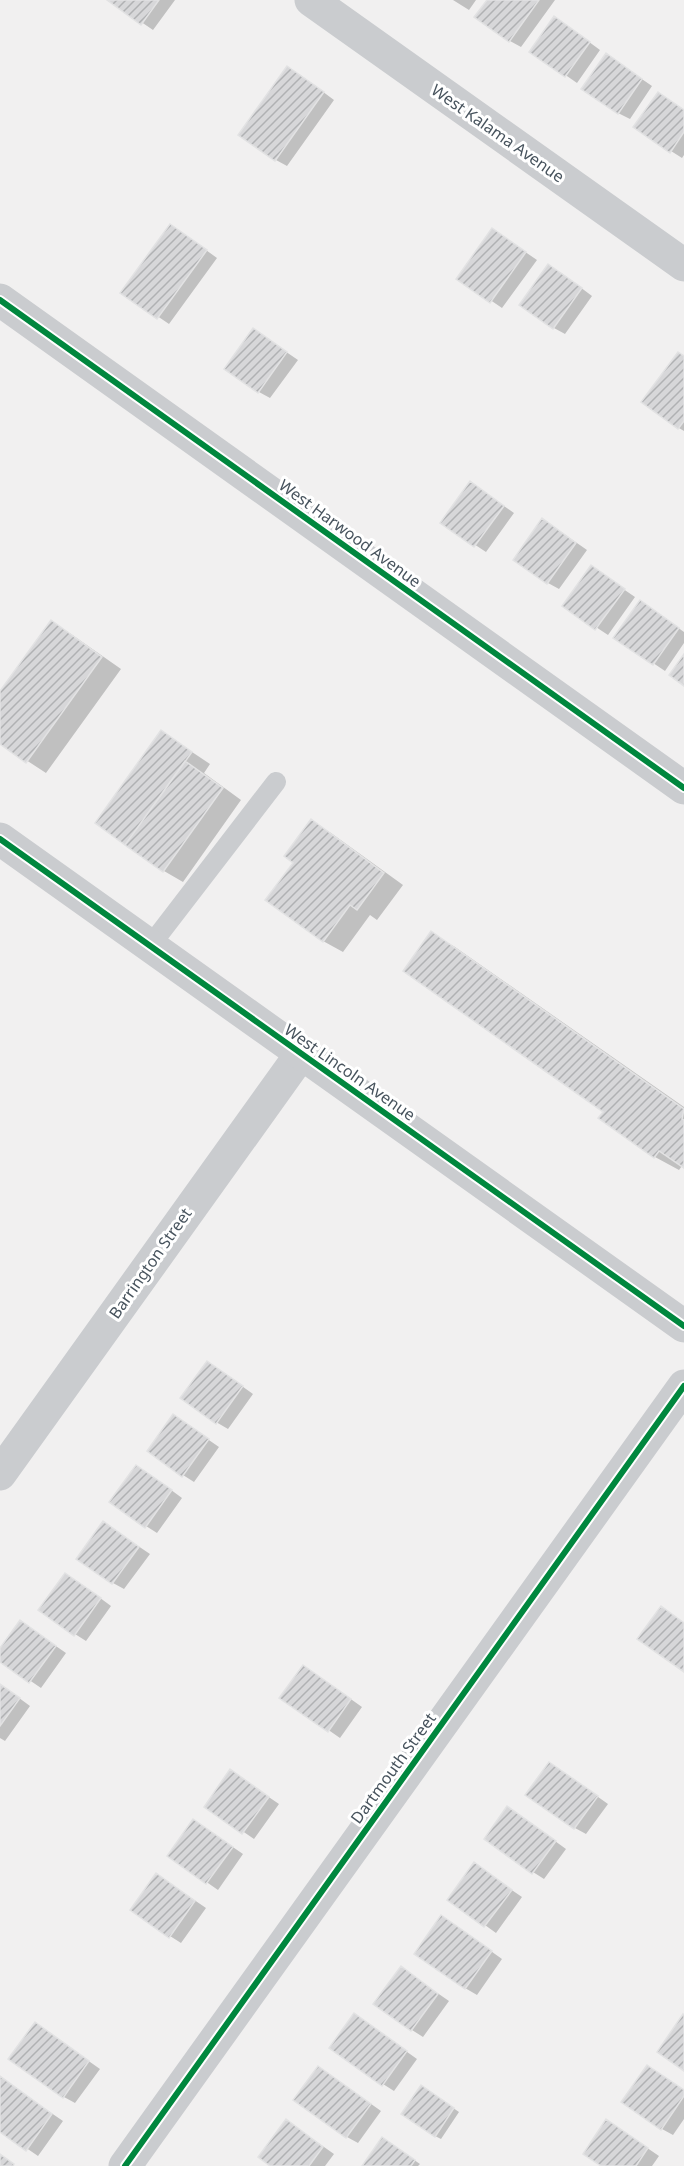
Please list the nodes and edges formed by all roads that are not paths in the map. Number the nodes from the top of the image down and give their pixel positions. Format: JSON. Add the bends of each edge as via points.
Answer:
{"nodes":[{"id":1,"x":311,"y":0,"type":"edge"},
{"id":2,"x":684,"y":265,"type":"edge"},
{"id":3,"x":0,"y":300,"type":"edge"},
{"id":4,"x":276,"y":782,"type":"dead end"},
{"id":5,"x":684,"y":788,"type":"edge"},
{"id":6,"x":0,"y":839,"type":"edge"},
{"id":7,"x":150,"y":946,"type":"junction"},
{"id":8,"x":301,"y":1054,"type":"junction"},
{"id":9,"x":684,"y":1326,"type":"edge"},
{"id":10,"x":684,"y":1386,"type":"edge"},
{"id":11,"x":0,"y":1474,"type":"edge"},
{"id":12,"x":125,"y":2166,"type":"edge"}],
"edges":[{"from":1,"to":2,"type":"street","name":"West Kalama Avenue"},
{"from":3,"to":5,"type":"street","name":"West Harwood Avenue"},
{"from":4,"to":7,"type":"lane"},
{"from":6,"to":7,"type":"street","name":"West Lincoln Avenue"},
{"from":7,"to":8,"type":"street","name":"West Lincoln Avenue"},
{"from":8,"to":9,"type":"street","name":"West Lincoln Avenue"},
{"from":8,"to":11,"type":"street","name":"Barrington Street"},
{"from":10,"to":12,"type":"street","name":"Dartmouth Street"}]}
